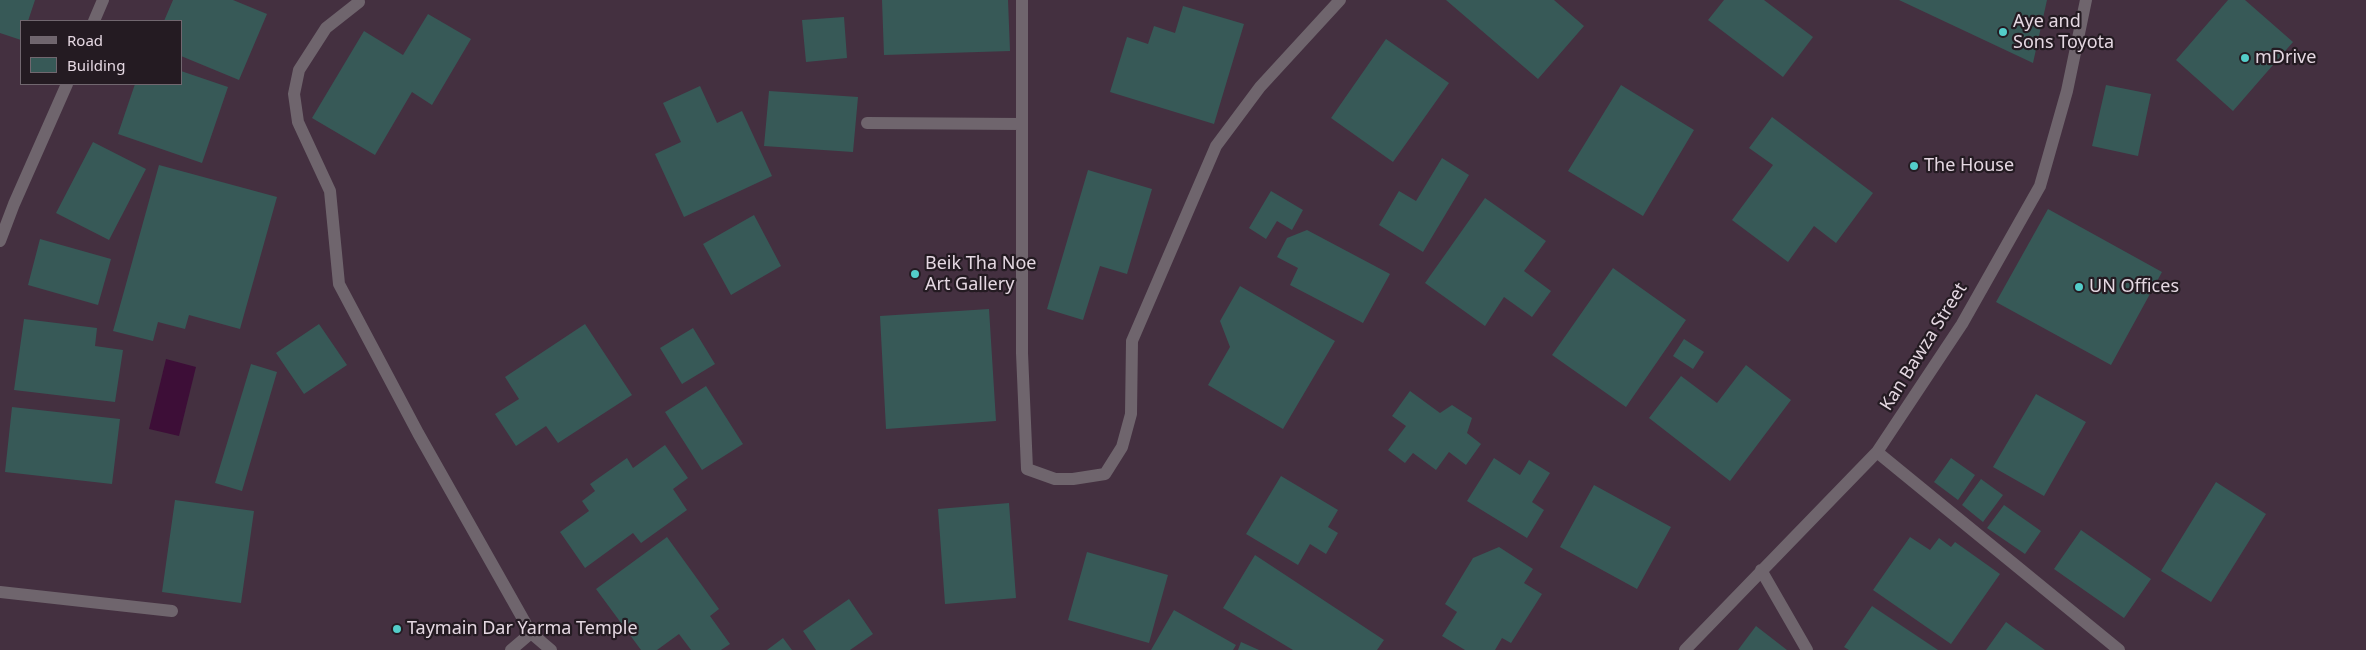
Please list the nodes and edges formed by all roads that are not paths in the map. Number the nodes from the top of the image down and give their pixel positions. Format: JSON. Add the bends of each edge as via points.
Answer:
{"nodes":[{"id":1,"x":103,"y":0,"type":"edge"},
{"id":2,"x":1022,"y":0,"type":"edge"},
{"id":3,"x":1340,"y":0,"type":"edge"},
{"id":4,"x":2086,"y":0,"type":"edge"},
{"id":5,"x":359,"y":2,"type":"dead end"},
{"id":6,"x":94,"y":20,"type":"edge"},
{"id":7,"x":67,"y":85,"type":"edge"},
{"id":8,"x":867,"y":123,"type":"dead end"},
{"id":9,"x":1022,"y":124,"type":"junction"},
{"id":10,"x":0,"y":242,"type":"edge"},
{"id":11,"x":1877,"y":452,"type":"junction"},
{"id":12,"x":1761,"y":570,"type":"junction"},
{"id":13,"x":0,"y":592,"type":"edge"},
{"id":14,"x":172,"y":611,"type":"dead end"},
{"id":15,"x":531,"y":633,"type":"junction"},
{"id":16,"x":511,"y":650,"type":"edge"},
{"id":17,"x":551,"y":650,"type":"edge"},
{"id":18,"x":1685,"y":650,"type":"edge"},
{"id":19,"x":1807,"y":650,"type":"edge"},
{"id":20,"x":2119,"y":650,"type":"edge"}],
"edges":[{"from":1,"to":6,"type":"street"},
{"from":2,"to":9,"type":"street"},
{"from":3,"to":9,"type":"street","via":[[1260,87],[1216,146],[1132,341],[1131,414],[1122,447],[1105,474],[1056,479],[1028,469],[1022,353]]},
{"from":4,"to":11,"type":"street","name":"Kan Bawza Street","via":[[2067,91],[2040,186],[1962,324]]},
{"from":5,"to":15,"type":"street","via":[[326,28],[299,70],[294,94],[298,122],[330,192],[339,284],[418,433]]},
{"from":7,"to":10,"type":"street"},
{"from":8,"to":9,"type":"street"},
{"from":11,"to":12,"type":"street","name":"Kan Bawza Street"},
{"from":11,"to":20,"type":"street"},
{"from":12,"to":18,"type":"street","name":"Kan Bawza Street","via":[[1716,621]]},
{"from":12,"to":19,"type":"street"},
{"from":13,"to":14,"type":"street"},
{"from":15,"to":16,"type":"street"},
{"from":15,"to":17,"type":"street"}]}
